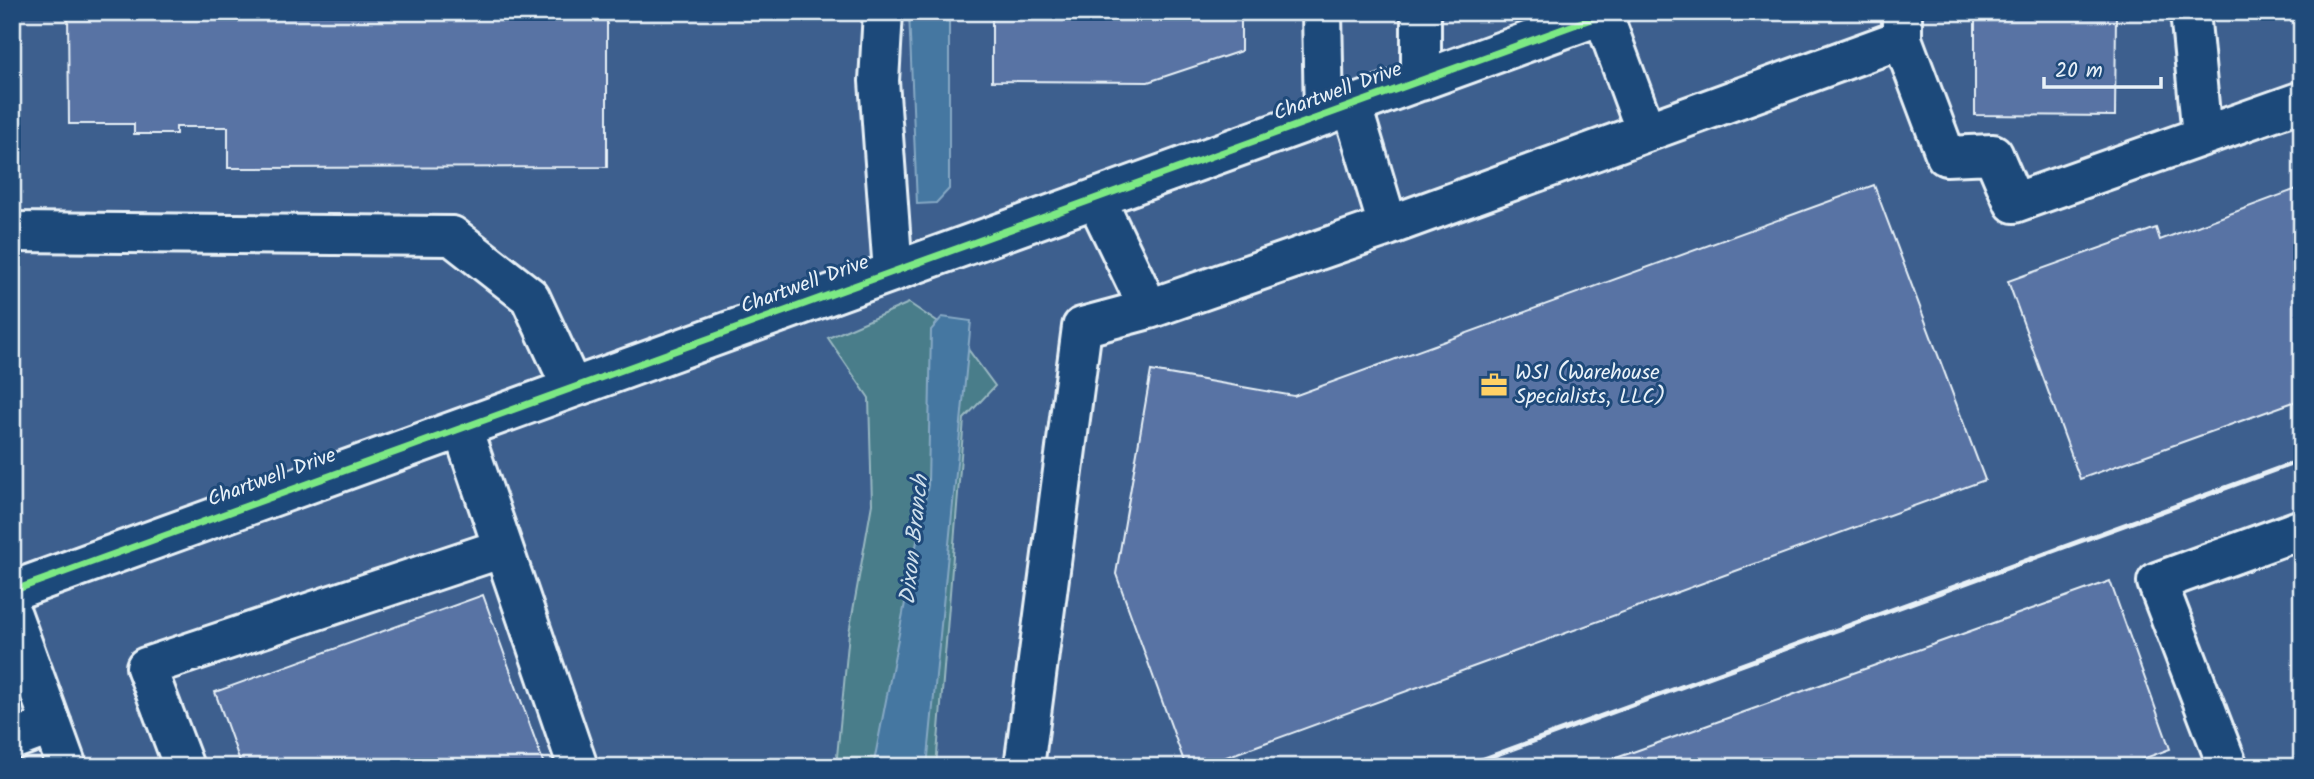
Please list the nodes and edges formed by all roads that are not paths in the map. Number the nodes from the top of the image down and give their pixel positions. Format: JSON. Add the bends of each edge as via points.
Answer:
{"nodes":[{"id":1,"x":883,"y":12,"type":"edge"},
{"id":2,"x":1322,"y":12,"type":"edge"},
{"id":3,"x":1421,"y":12,"type":"edge"},
{"id":4,"x":2190,"y":12,"type":"edge"},
{"id":5,"x":1607,"y":13,"type":"edge"},
{"id":6,"x":1902,"y":26,"type":"edge"},
{"id":7,"x":1421,"y":81,"type":"junction"},
{"id":8,"x":2302,"y":101,"type":"edge"},
{"id":9,"x":1338,"y":111,"type":"junction"},
{"id":10,"x":1646,"y":132,"type":"junction"},
{"id":11,"x":2202,"y":136,"type":"junction"},
{"id":12,"x":1096,"y":198,"type":"junction"},
{"id":13,"x":1388,"y":226,"type":"junction"},
{"id":14,"x":12,"y":232,"type":"edge"},
{"id":15,"x":893,"y":272,"type":"junction"},
{"id":16,"x":1149,"y":309,"type":"junction"},
{"id":17,"x":572,"y":388,"type":"junction"},
{"id":18,"x":462,"y":428,"type":"junction"},
{"id":19,"x":2302,"y":529,"type":"edge"},
{"id":20,"x":503,"y":548,"type":"junction"},
{"id":21,"x":12,"y":591,"type":"edge"},
{"id":22,"x":12,"y":615,"type":"edge"},
{"id":23,"x":52,"y":725,"type":"junction"},
{"id":24,"x":12,"y":740,"type":"edge"},
{"id":25,"x":66,"y":767,"type":"edge"},
{"id":26,"x":184,"y":767,"type":"edge"},
{"id":27,"x":578,"y":767,"type":"edge"},
{"id":28,"x":1024,"y":767,"type":"edge"},
{"id":29,"x":2228,"y":767,"type":"edge"}],
"edges":[{"from":1,"to":15,"type":"street","via":[[879,81]]},
{"from":2,"to":9,"type":"street"},
{"from":3,"to":7,"type":"street"},
{"from":4,"to":11,"type":"street"},
{"from":5,"to":7,"type":"street","name":"Chartwell Drive"},
{"from":5,"to":10,"type":"street"},
{"from":6,"to":10,"type":"street"},
{"from":6,"to":11,"type":"street","via":[[1946,156],[1993,154],[2014,203]]},
{"from":7,"to":9,"type":"street","name":"Chartwell Drive"},
{"from":8,"to":11,"type":"street"},
{"from":9,"to":12,"type":"street","name":"Chartwell Drive"},
{"from":9,"to":13,"type":"street"},
{"from":10,"to":13,"type":"street"},
{"from":12,"to":15,"type":"street","name":"Chartwell Drive"},
{"from":12,"to":16,"type":"street"},
{"from":13,"to":16,"type":"street"},
{"from":14,"to":17,"type":"street","via":[[452,236],[530,297]]},
{"from":15,"to":17,"type":"street","name":"Chartwell Drive"},
{"from":16,"to":28,"type":"street","via":[[1082,327]]},
{"from":17,"to":18,"type":"street","name":"Chartwell Drive"},
{"from":18,"to":20,"type":"street"},
{"from":18,"to":21,"type":"street","name":"Chartwell Drive"},
{"from":19,"to":29,"type":"street","via":[[2157,582]]},
{"from":20,"to":26,"type":"street","via":[[146,667]]},
{"from":20,"to":27,"type":"street"},
{"from":22,"to":23,"type":"street"},
{"from":23,"to":24,"type":"street"},
{"from":23,"to":25,"type":"street"}]}
